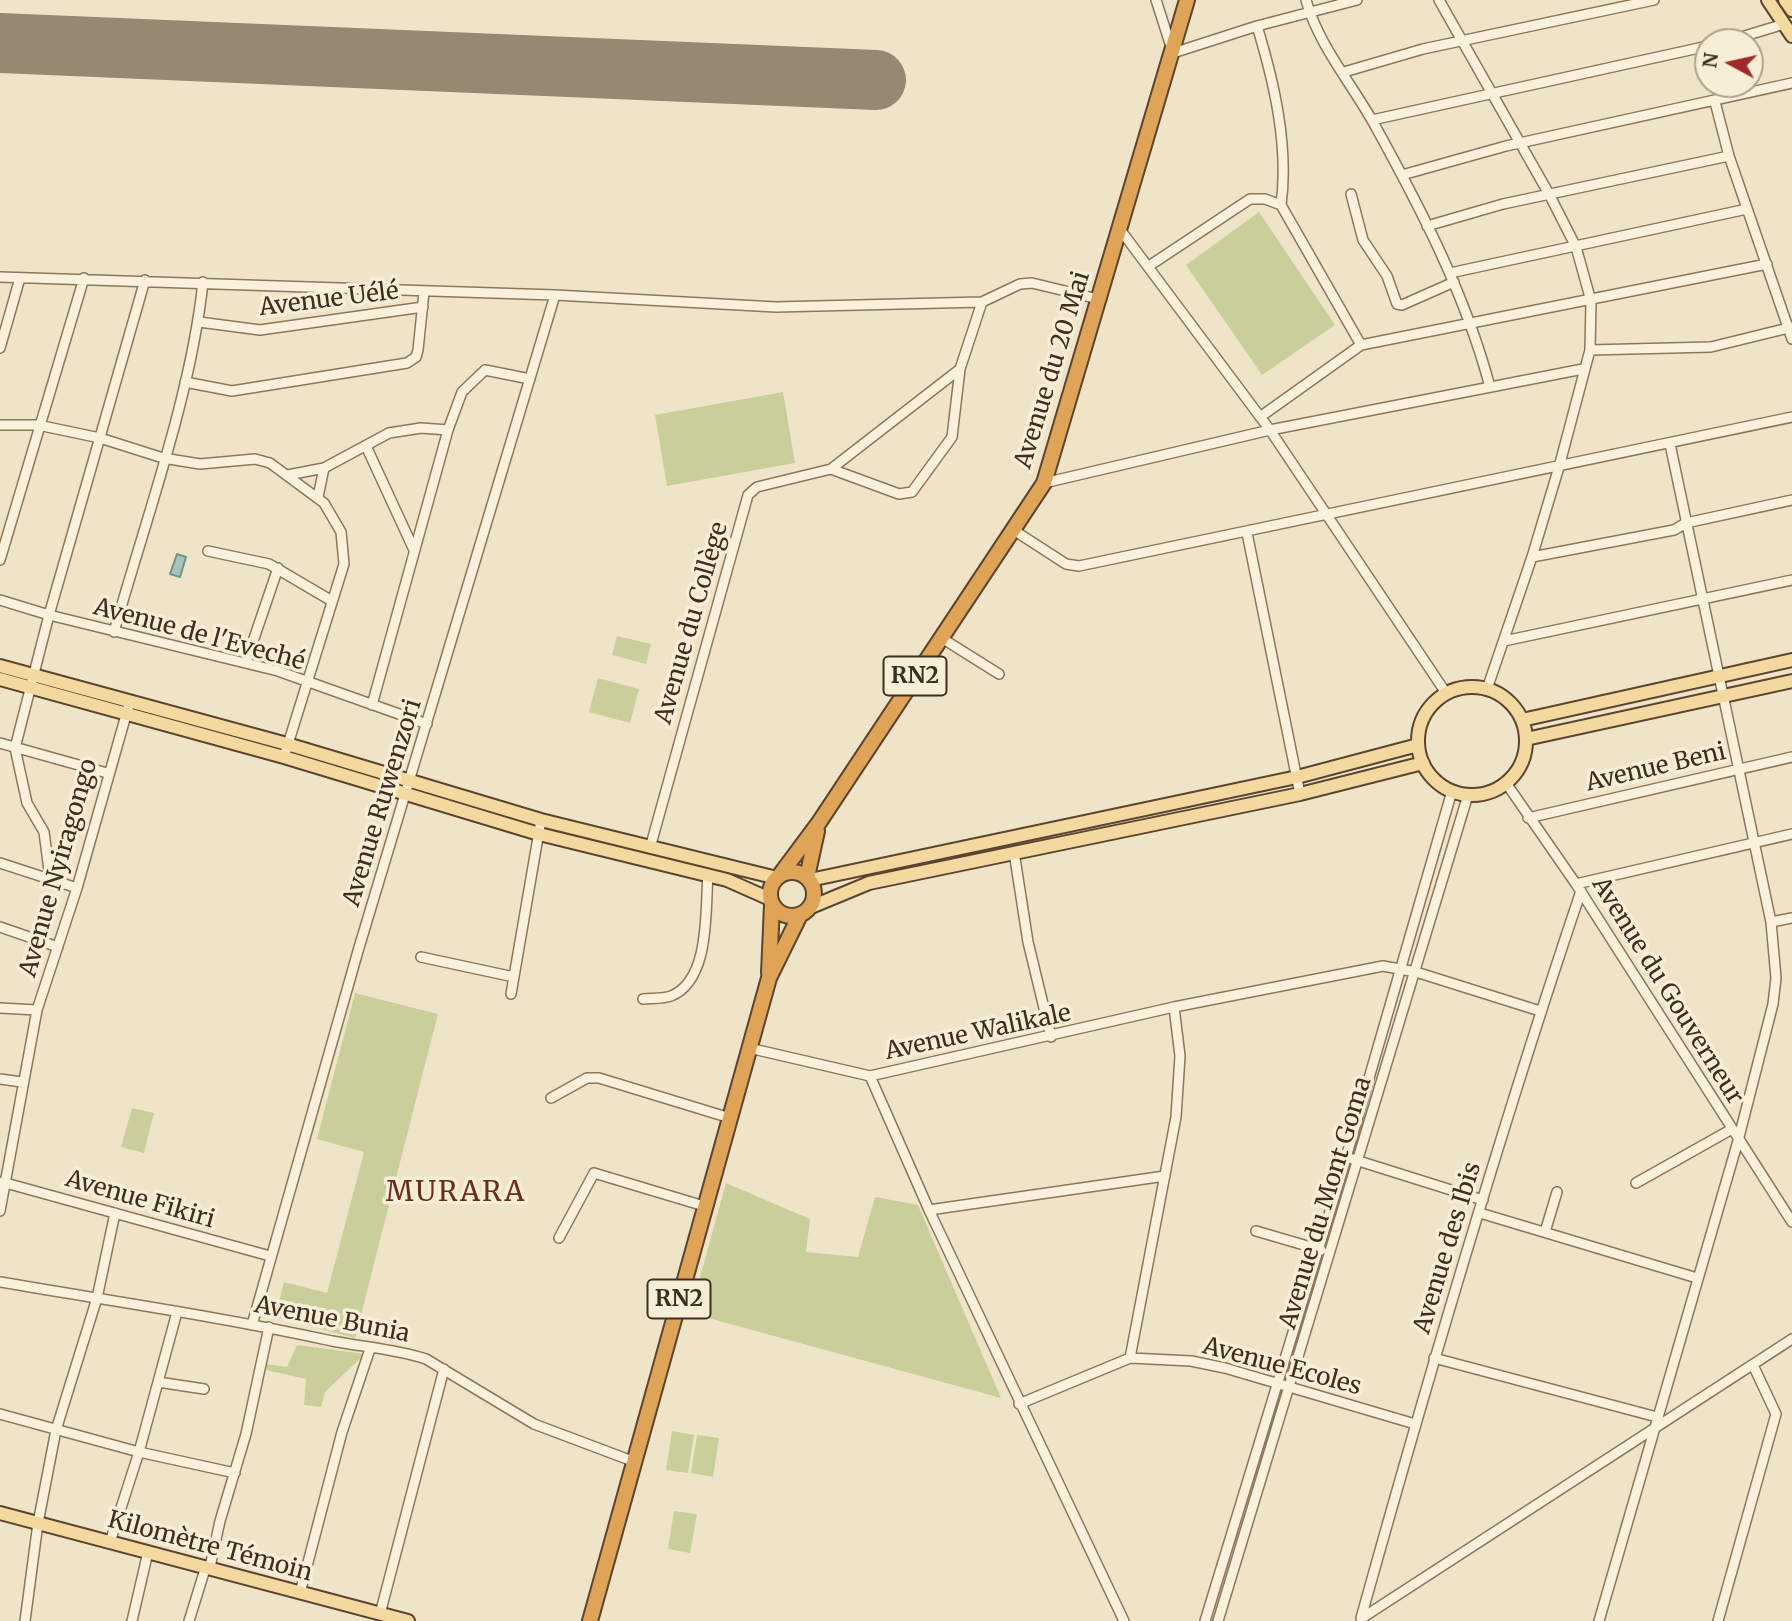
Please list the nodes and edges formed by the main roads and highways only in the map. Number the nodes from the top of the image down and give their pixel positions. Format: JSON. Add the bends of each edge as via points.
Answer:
{"nodes":[{"id":1,"x":1187,"y":0,"type":"edge"},
{"id":2,"x":1768,"y":0,"type":"edge"},
{"id":3,"x":1785,"y":0,"type":"edge"},
{"id":4,"x":1792,"y":10,"type":"edge"},
{"id":5,"x":1792,"y":36,"type":"edge"},
{"id":6,"x":1792,"y":660,"type":"edge"},
{"id":7,"x":0,"y":666,"type":"edge"},
{"id":8,"x":0,"y":679,"type":"edge"},
{"id":9,"x":1792,"y":681,"type":"edge"},
{"id":10,"x":31,"y":682,"type":"junction"},
{"id":11,"x":1522,"y":720,"type":"junction"},
{"id":12,"x":1526,"y":740,"type":"junction"},
{"id":13,"x":1419,"y":745,"type":"junction"},
{"id":14,"x":1423,"y":763,"type":"junction"},
{"id":15,"x":818,"y":824,"type":"junction"},
{"id":16,"x":540,"y":827,"type":"junction"},
{"id":17,"x":778,"y":876,"type":"junction"},
{"id":18,"x":808,"y":879,"type":"junction"},
{"id":19,"x":771,"y":902,"type":"junction"},
{"id":20,"x":805,"y":911,"type":"junction"},
{"id":21,"x":769,"y":978,"type":"junction"},
{"id":22,"x":0,"y":1513,"type":"edge"},
{"id":23,"x":386,"y":1617,"type":"edge"},
{"id":24,"x":408,"y":1621,"type":"edge"},
{"id":25,"x":590,"y":1621,"type":"edge"}],
"edges":[{"from":1,"to":15,"type":"highway","name":"Avenue du 20 Mai","number":"RN2","via":[[1044,483]]},
{"from":2,"to":5,"type":"main road"},
{"from":3,"to":4,"type":"main road"},
{"from":6,"to":11,"type":"main road"},
{"from":7,"to":10,"type":"main road"},
{"from":8,"to":10,"type":"main road"},
{"from":9,"to":12,"type":"main road"},
{"from":10,"to":16,"type":"main road","via":[[285,750]]},
{"from":11,"to":12,"type":"main road"},
{"from":11,"to":13,"type":"main road","via":[[1508,701],[1487,689],[1446,693],[1425,715]]},
{"from":12,"to":14,"type":"main road","via":[[1517,771],[1495,790],[1468,795],[1452,791],[1430,775]]},
{"from":13,"to":14,"type":"main road"},
{"from":13,"to":18,"type":"main road","via":[[1297,777]]},
{"from":14,"to":20,"type":"main road","via":[[1300,794],[869,883]]},
{"from":15,"to":17,"type":"highway","number":"RN2"},
{"from":15,"to":18,"type":"highway","number":"RN2"},
{"from":16,"to":17,"type":"main road"},
{"from":16,"to":19,"type":"main road","via":[[708,874]]},
{"from":17,"to":18,"type":"highway","via":[[797,872]]},
{"from":17,"to":19,"type":"highway","number":"RN2","via":[[771,888]]},
{"from":18,"to":20,"type":"highway","number":"RN2","via":[[815,893]]},
{"from":19,"to":20,"type":"highway","via":[[788,916]]},
{"from":19,"to":21,"type":"highway","number":"RN2"},
{"from":20,"to":21,"type":"highway","number":"RN2"},
{"from":21,"to":25,"type":"highway","number":"RN2"},
{"from":22,"to":23,"type":"main road","name":"Kilomètre Témoin"},
{"from":23,"to":24,"type":"main road","name":"Kilomètre Témoin"}]}
